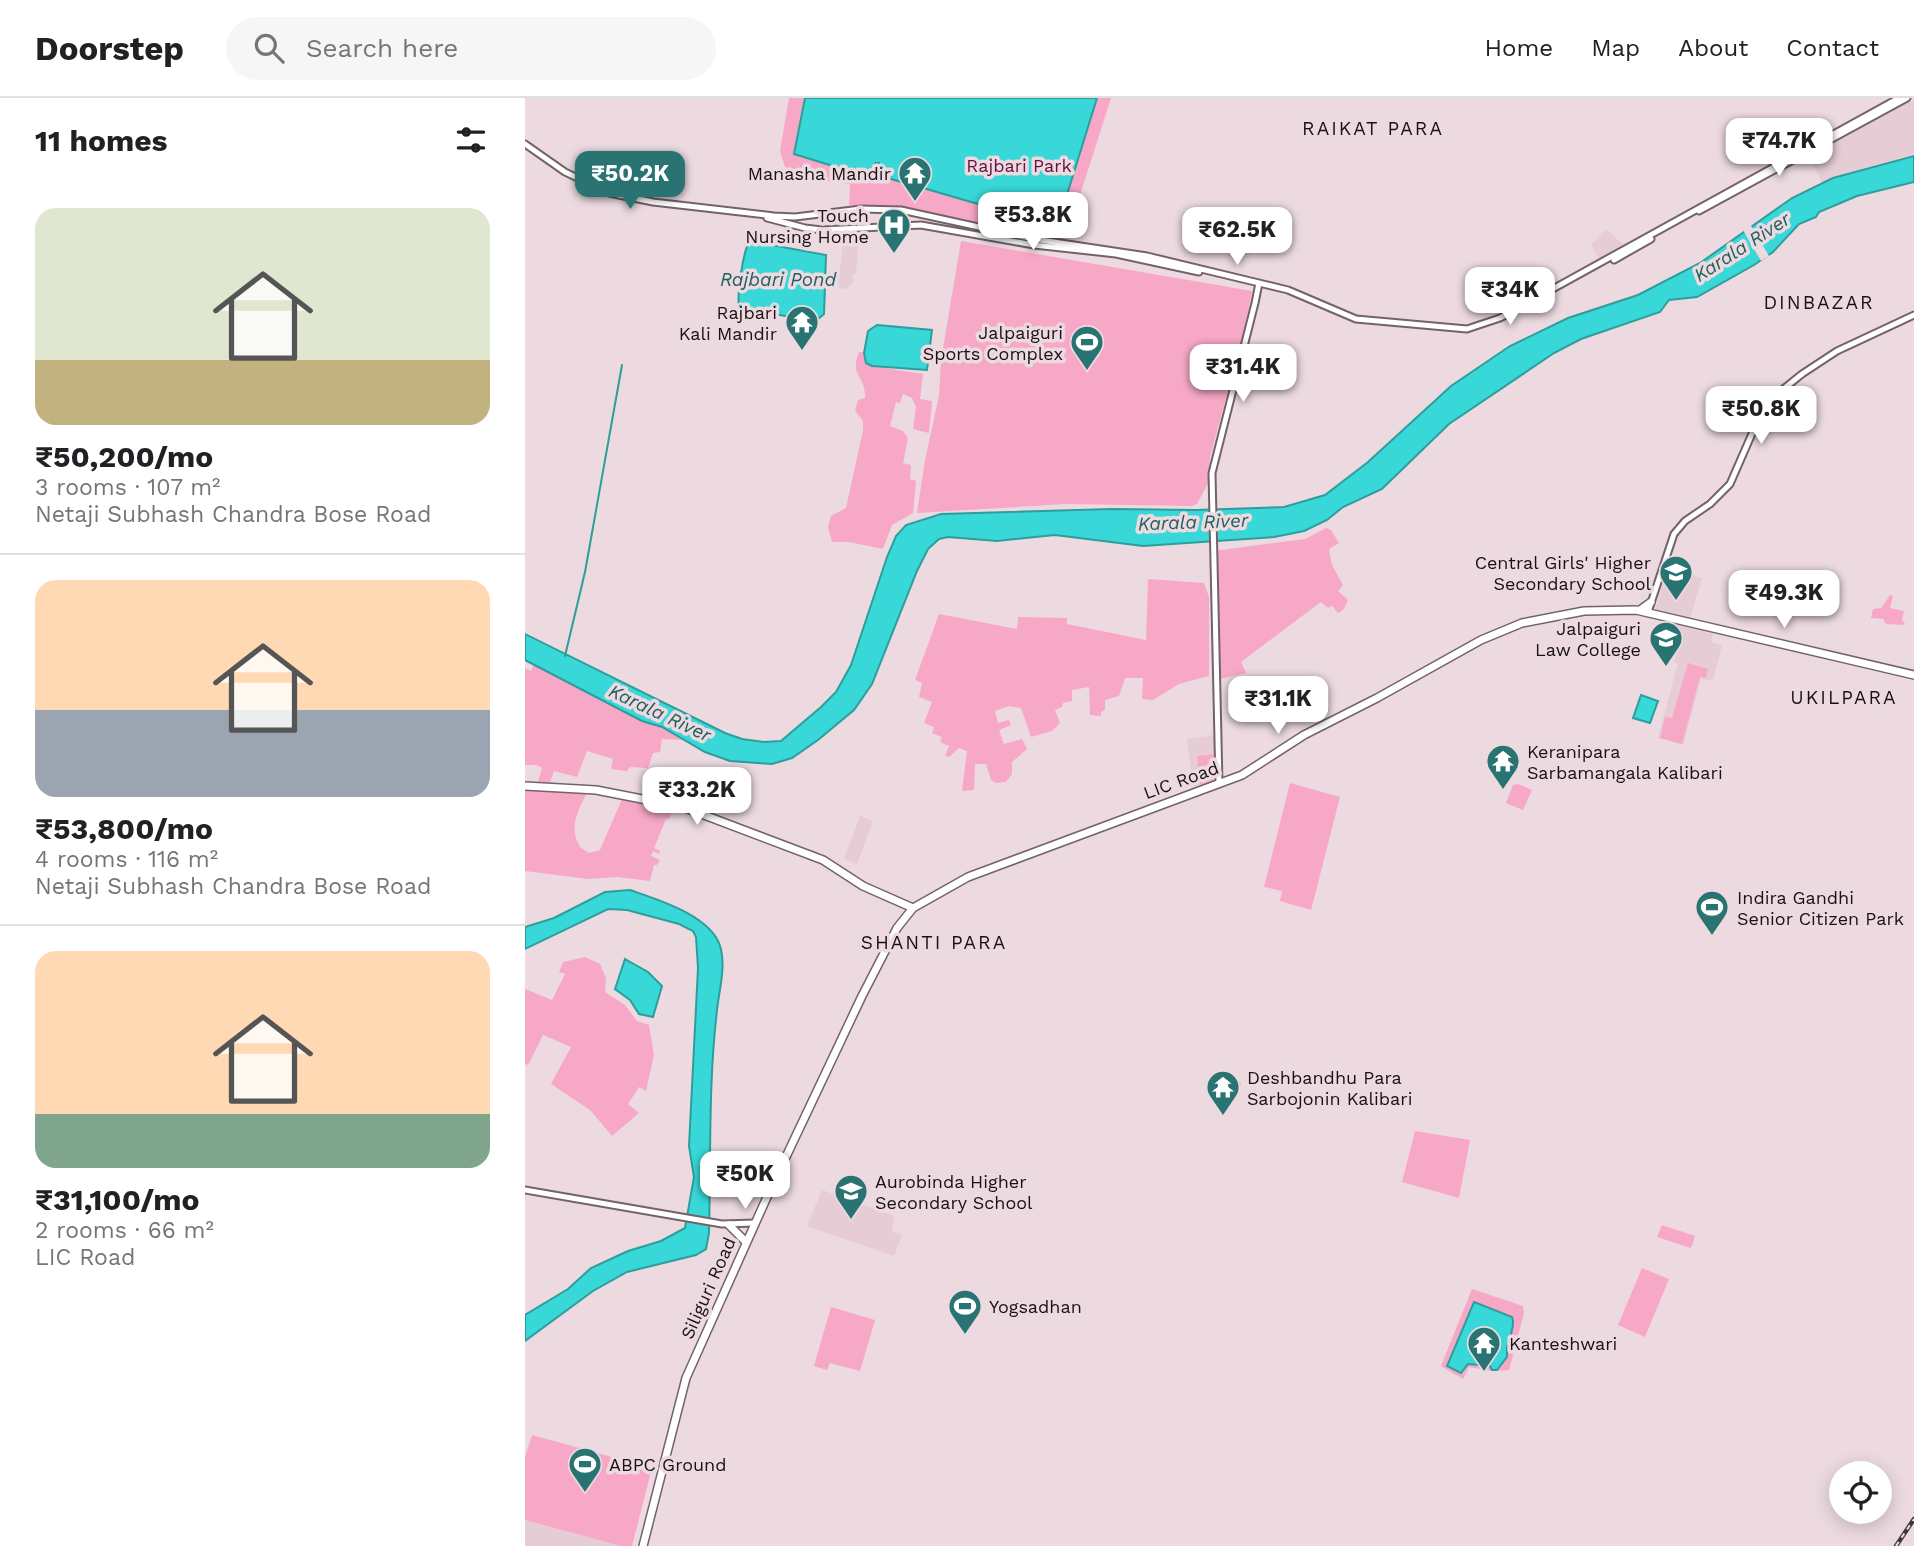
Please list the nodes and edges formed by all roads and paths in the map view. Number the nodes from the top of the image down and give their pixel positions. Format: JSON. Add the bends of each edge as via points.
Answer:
{"nodes":[{"id":1,"x":1899,"y":98,"type":"edge"},
{"id":2,"x":1907,"y":98,"type":"edge"},
{"id":3,"x":1859,"y":122,"type":"junction"},
{"id":4,"x":525,"y":144,"type":"edge"},
{"id":5,"x":757,"y":215,"type":"junction"},
{"id":6,"x":1067,"y":246,"type":"junction"},
{"id":7,"x":1261,"y":284,"type":"junction"},
{"id":8,"x":1914,"y":315,"type":"edge"},
{"id":9,"x":1651,"y":602,"type":"junction"},
{"id":10,"x":1636,"y":610,"type":"junction"},
{"id":11,"x":1648,"y":612,"type":"junction"},
{"id":12,"x":1914,"y":675,"type":"edge"},
{"id":13,"x":1219,"y":784,"type":"junction"},
{"id":14,"x":525,"y":786,"type":"edge"},
{"id":15,"x":913,"y":908,"type":"junction"},
{"id":16,"x":525,"y":1190,"type":"edge"},
{"id":17,"x":755,"y":1223,"type":"junction"},
{"id":18,"x":725,"y":1225,"type":"junction"},
{"id":19,"x":746,"y":1242,"type":"junction"},
{"id":20,"x":643,"y":1546,"type":"edge"}],
"edges":[{"from":1,"to":3,"type":"street"},
{"from":2,"to":3,"type":"street"},
{"from":3,"to":7,"type":"street","via":[[1561,287],[1472,331],[1356,319]]},
{"from":4,"to":5,"type":"street","via":[[565,172],[609,193]]},
{"from":5,"to":6,"type":"street","via":[[805,228],[921,225],[1034,245]]},
{"from":5,"to":6,"type":"street","via":[[795,217],[887,209]]},
{"from":6,"to":7,"type":"street","via":[[1147,256]]},
{"from":7,"to":13,"type":"street","via":[[1213,461]]},
{"from":8,"to":9,"type":"street","via":[[1828,356],[1771,400],[1730,484],[1674,534]]},
{"from":9,"to":10,"type":"main road"},
{"from":9,"to":11,"type":"street"},
{"from":10,"to":11,"type":"main road","name":"LIC Road"},
{"from":10,"to":13,"type":"main road","name":"LIC Road","via":[[1584,611],[1508,628]]},
{"from":11,"to":12,"type":"main road","name":"LIC Road"},
{"from":13,"to":15,"type":"main road","name":"LIC Road","via":[[968,877]]},
{"from":14,"to":15,"type":"main road","via":[[596,790],[683,807],[823,860],[856,882]]},
{"from":15,"to":17,"type":"main road","name":"Siliguri Road","via":[[897,928],[862,996]]},
{"from":16,"to":18,"type":"street"},
{"from":17,"to":18,"type":"street"},
{"from":17,"to":19,"type":"main road","name":"Siliguri Road"},
{"from":18,"to":19,"type":"main road"},
{"from":19,"to":20,"type":"main road","name":"Siliguri Road","via":[[686,1378]]}]}
